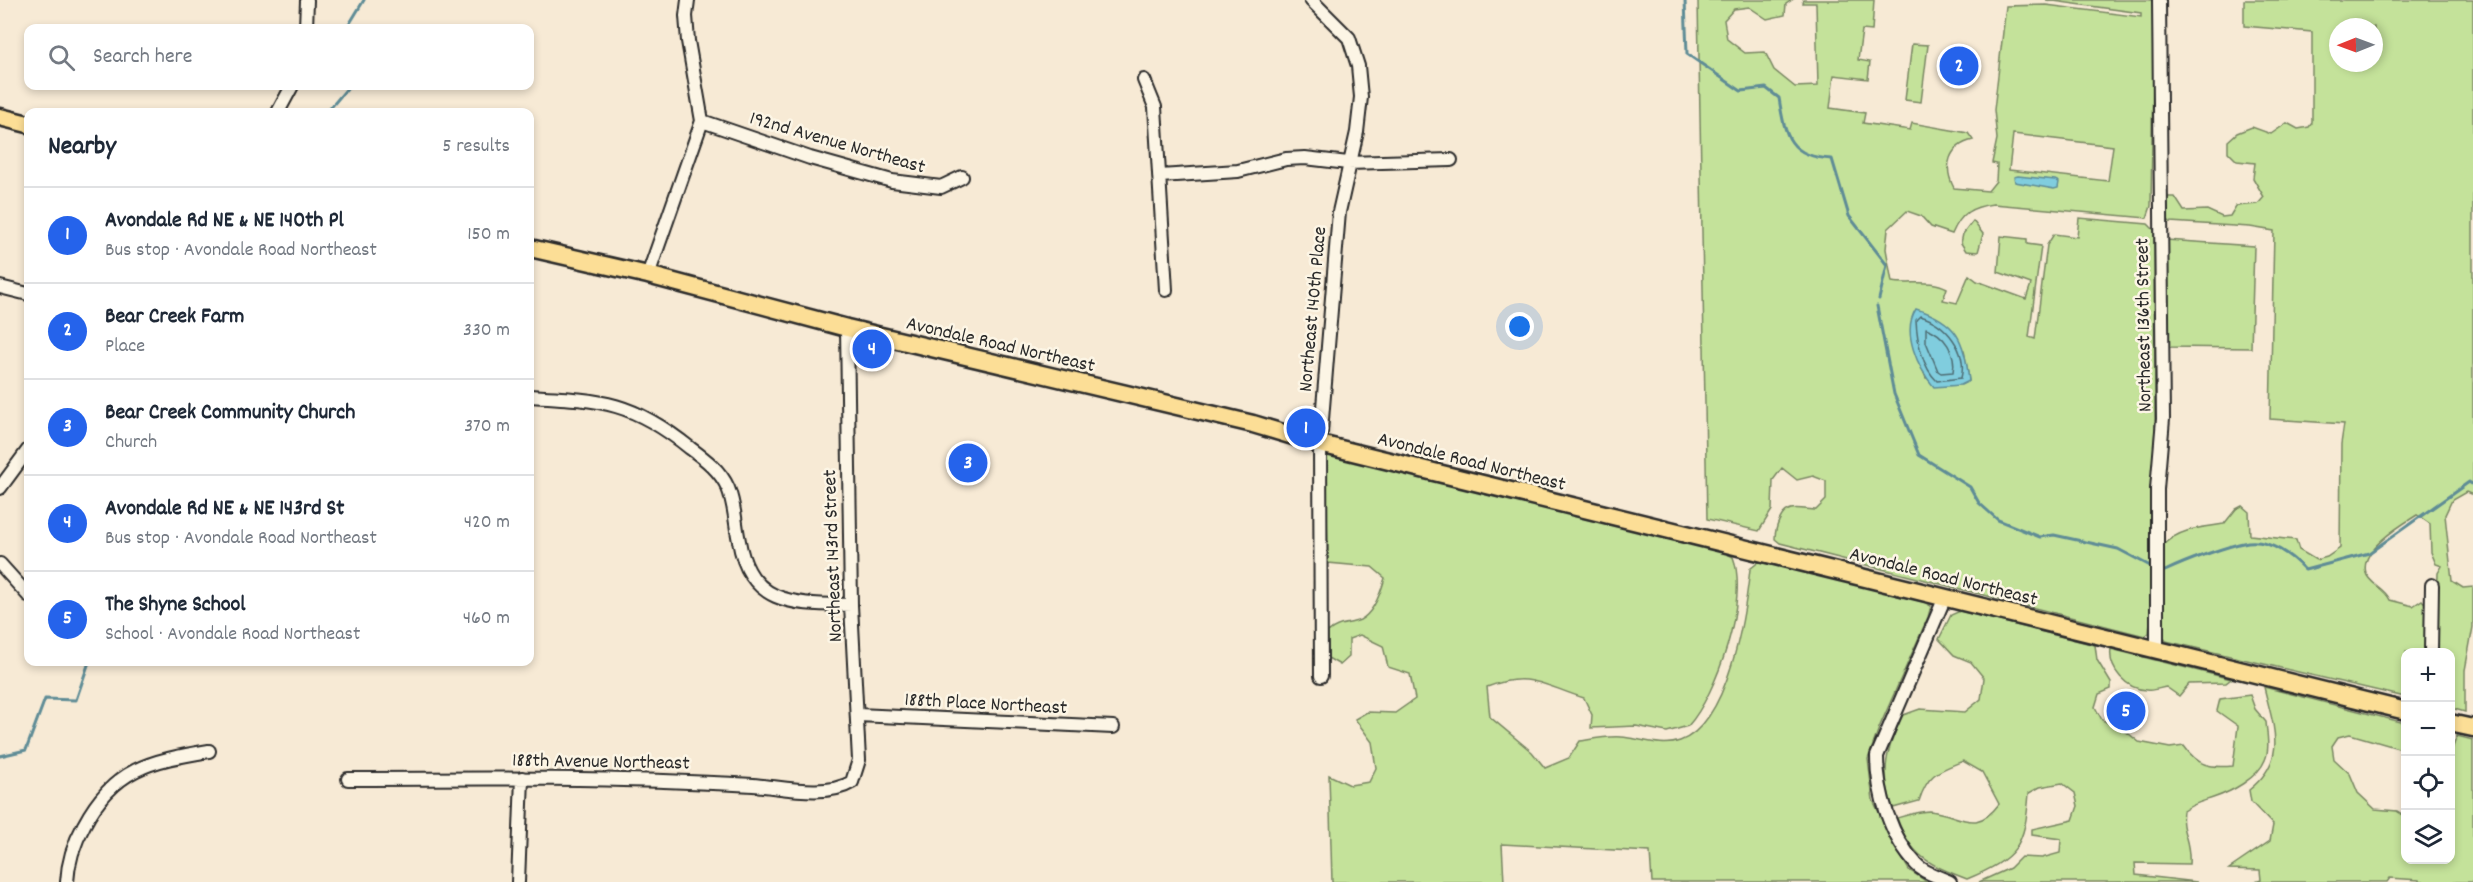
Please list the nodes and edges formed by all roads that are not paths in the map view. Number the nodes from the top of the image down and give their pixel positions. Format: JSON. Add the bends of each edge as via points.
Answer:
{"nodes":[{"id":1,"x":307,"y":0,"type":"edge"},
{"id":2,"x":688,"y":0,"type":"edge"},
{"id":3,"x":1311,"y":0,"type":"edge"},
{"id":4,"x":2159,"y":0,"type":"edge"},
{"id":5,"x":306,"y":24,"type":"edge"},
{"id":6,"x":1143,"y":80,"type":"dead end"},
{"id":7,"x":290,"y":90,"type":"edge"},
{"id":8,"x":280,"y":108,"type":"edge"},
{"id":9,"x":0,"y":117,"type":"edge"},
{"id":10,"x":702,"y":121,"type":"junction"},
{"id":11,"x":24,"y":123,"type":"edge"},
{"id":12,"x":1452,"y":160,"type":"dead end"},
{"id":13,"x":1348,"y":163,"type":"junction"},
{"id":14,"x":1160,"y":176,"type":"junction"},
{"id":15,"x":962,"y":177,"type":"dead end"},
{"id":16,"x":534,"y":249,"type":"edge"},
{"id":17,"x":648,"y":275,"type":"junction"},
{"id":18,"x":0,"y":287,"type":"edge"},
{"id":19,"x":1166,"y":290,"type":"dead end"},
{"id":20,"x":24,"y":293,"type":"edge"},
{"id":21,"x":847,"y":328,"type":"junction"},
{"id":22,"x":534,"y":396,"type":"edge"},
{"id":23,"x":1320,"y":444,"type":"junction"},
{"id":24,"x":24,"y":455,"type":"edge"},
{"id":25,"x":0,"y":488,"type":"edge"},
{"id":26,"x":0,"y":564,"type":"edge"},
{"id":27,"x":2432,"y":585,"type":"dead end"},
{"id":28,"x":24,"y":591,"type":"edge"},
{"id":29,"x":1945,"y":597,"type":"junction"},
{"id":30,"x":851,"y":605,"type":"junction"},
{"id":31,"x":2431,"y":648,"type":"edge"},
{"id":32,"x":2157,"y":649,"type":"junction"},
{"id":33,"x":1321,"y":676,"type":"dead end"},
{"id":34,"x":2401,"y":710,"type":"edge"},
{"id":35,"x":858,"y":715,"type":"junction"},
{"id":36,"x":2455,"y":724,"type":"edge"},
{"id":37,"x":1113,"y":727,"type":"dead end"},
{"id":38,"x":2473,"y":728,"type":"edge"},
{"id":39,"x":209,"y":751,"type":"dead end"},
{"id":40,"x":348,"y":778,"type":"dead end"},
{"id":41,"x":522,"y":778,"type":"junction"},
{"id":42,"x":852,"y":782,"type":"joint"},
{"id":43,"x":68,"y":882,"type":"edge"},
{"id":44,"x":518,"y":882,"type":"edge"},
{"id":45,"x":1950,"y":882,"type":"edge"}],
"edges":[{"from":1,"to":5,"type":"street"},
{"from":2,"to":10,"type":"street","via":[[688,41]]},
{"from":3,"to":13,"type":"street","name":"Northeast 140th Place","via":[[1349,38],[1358,66],[1360,109]]},
{"from":4,"to":32,"type":"street","name":"Northeast 136th Street","via":[[2163,419],[2157,489]]},
{"from":6,"to":14,"type":"street","via":[[1155,107]]},
{"from":7,"to":8,"type":"street"},
{"from":9,"to":11,"type":"main road"},
{"from":10,"to":15,"type":"street","name":"192nd Avenue Northeast","via":[[892,181],[941,187]]},
{"from":10,"to":17,"type":"street"},
{"from":12,"to":13,"type":"street"},
{"from":13,"to":14,"type":"street","via":[[1286,159],[1238,171]]},
{"from":13,"to":23,"type":"street","name":"Northeast 140th Place","via":[[1339,212]]},
{"from":14,"to":19,"type":"street"},
{"from":16,"to":17,"type":"main road","name":"Avondale Road Northeast"},
{"from":17,"to":21,"type":"main road","name":"Avondale Road Northeast"},
{"from":18,"to":20,"type":"street"},
{"from":21,"to":23,"type":"main road","name":"Avondale Road Northeast","via":[[1253,424]]},
{"from":21,"to":30,"type":"street","name":"Northeast 143rd Street"},
{"from":22,"to":30,"type":"street","via":[[597,400],[661,424],[712,465],[727,486],[742,558],[754,580],[784,601]]},
{"from":23,"to":29,"type":"main road","name":"Avondale Road Northeast"},
{"from":23,"to":33,"type":"street","name":"Northeast 140th Place"},
{"from":24,"to":25,"type":"street"},
{"from":26,"to":28,"type":"street"},
{"from":27,"to":31,"type":"street"},
{"from":29,"to":32,"type":"main road","name":"Avondale Road Northeast"},
{"from":29,"to":45,"type":"street","via":[[1877,756],[1877,775],[1904,848],[1918,867]]},
{"from":30,"to":35,"type":"street","name":"Northeast 143rd Street"},
{"from":32,"to":34,"type":"main road","name":"Avondale Road Northeast"},
{"from":35,"to":37,"type":"street","name":"188th Place Northeast"},
{"from":35,"to":42,"type":"street","name":"Northeast 143rd Street","via":[[859,760]]},
{"from":36,"to":38,"type":"main road"},
{"from":39,"to":43,"type":"street","via":[[168,758],[111,784],[78,835],[70,856]]},
{"from":40,"to":41,"type":"street","name":"188th Avenue Northeast"},
{"from":41,"to":42,"type":"street","name":"188th Avenue Northeast","via":[[667,780],[813,789],[844,787]]},
{"from":41,"to":44,"type":"street"}]}
